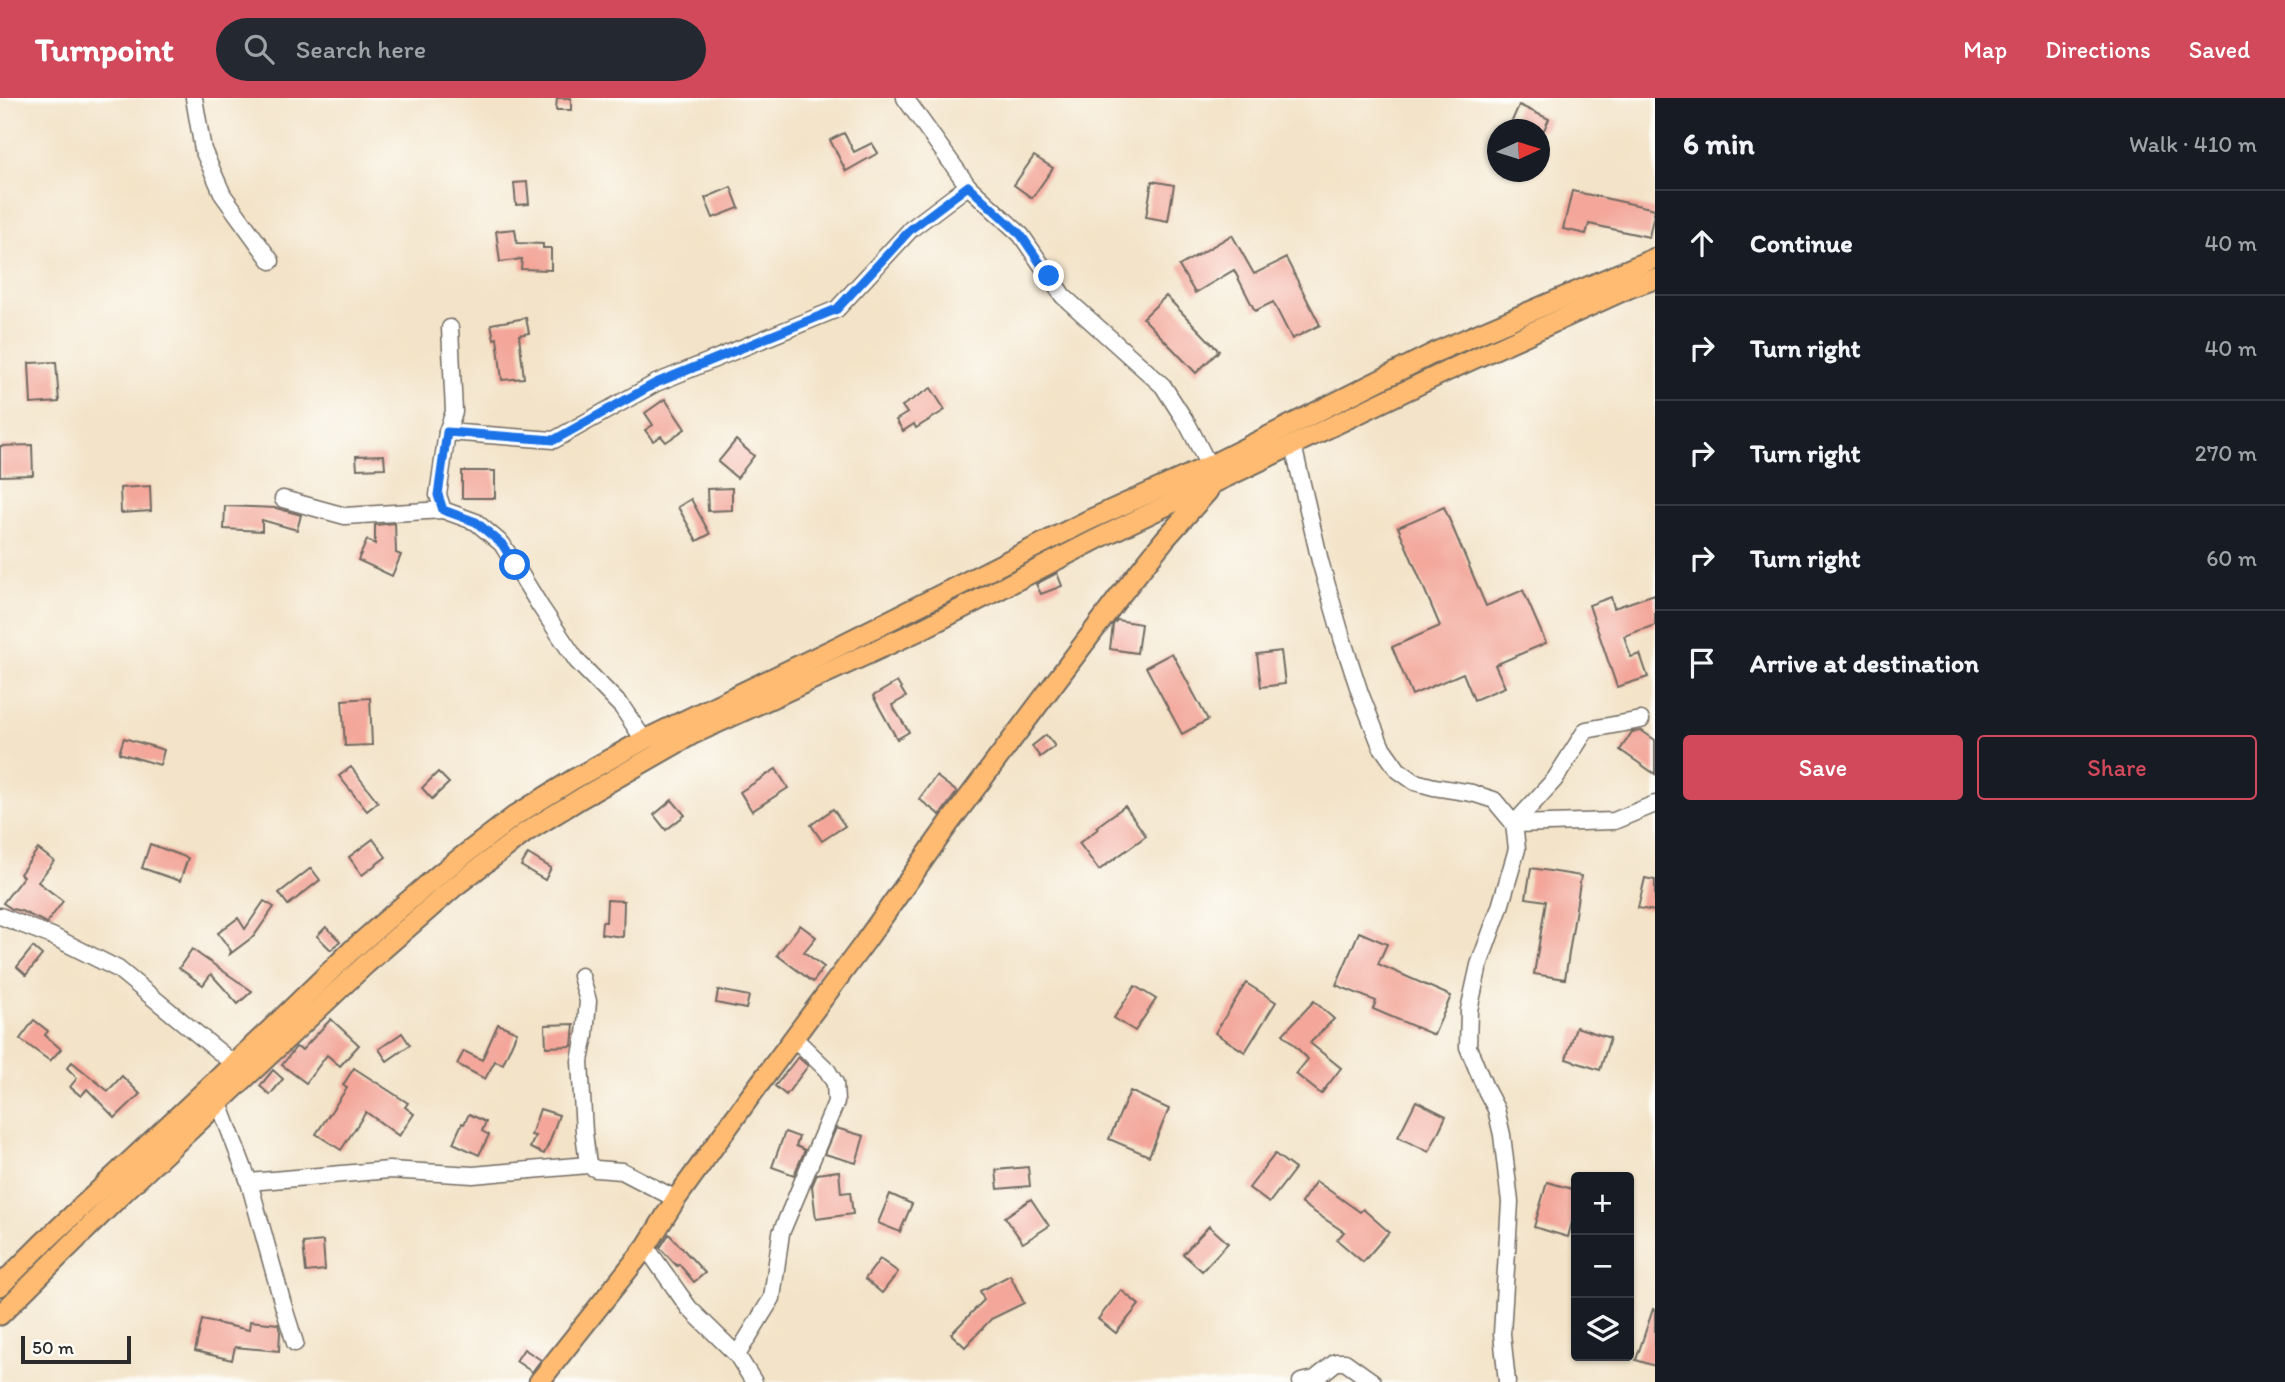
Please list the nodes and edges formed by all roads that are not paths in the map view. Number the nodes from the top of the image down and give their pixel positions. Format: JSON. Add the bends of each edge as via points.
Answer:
{"nodes":[{"id":1,"x":194,"y":98,"type":"edge"},
{"id":2,"x":905,"y":98,"type":"edge"},
{"id":3,"x":968,"y":186,"type":"junction"},
{"id":4,"x":1655,"y":258,"type":"edge"},
{"id":5,"x":271,"y":261,"type":"dead end"},
{"id":6,"x":1655,"y":279,"type":"edge"},
{"id":7,"x":450,"y":328,"type":"dead end"},
{"id":8,"x":447,"y":432,"type":"junction"},
{"id":9,"x":1293,"y":445,"type":"junction"},
{"id":10,"x":1212,"y":474,"type":"junction"},
{"id":11,"x":283,"y":499,"type":"dead end"},
{"id":12,"x":443,"y":510,"type":"junction"},
{"id":13,"x":1033,"y":548,"type":"junction"},
{"id":14,"x":1044,"y":568,"type":"junction"},
{"id":15,"x":1641,"y":720,"type":"dead end"},
{"id":16,"x":644,"y":740,"type":"junction"},
{"id":17,"x":1655,"y":804,"type":"edge"},
{"id":18,"x":1514,"y":824,"type":"junction"},
{"id":19,"x":0,"y":916,"type":"edge"},
{"id":20,"x":582,"y":975,"type":"dead end"},
{"id":21,"x":794,"y":1038,"type":"junction"},
{"id":22,"x":234,"y":1064,"type":"junction"},
{"id":23,"x":219,"y":1102,"type":"junction"},
{"id":24,"x":588,"y":1165,"type":"junction"},
{"id":25,"x":249,"y":1182,"type":"junction"},
{"id":26,"x":676,"y":1199,"type":"junction"},
{"id":27,"x":646,"y":1247,"type":"junction"},
{"id":28,"x":0,"y":1286,"type":"edge"},
{"id":29,"x":0,"y":1315,"type":"edge"},
{"id":30,"x":295,"y":1343,"type":"dead end"},
{"id":31,"x":737,"y":1355,"type":"junction"},
{"id":32,"x":539,"y":1382,"type":"edge"},
{"id":33,"x":754,"y":1382,"type":"edge"},
{"id":34,"x":1301,"y":1382,"type":"edge"},
{"id":35,"x":1373,"y":1382,"type":"edge"},
{"id":36,"x":1507,"y":1382,"type":"edge"}],
"edges":[{"from":1,"to":5,"type":"street","via":[[203,150],[223,195]]},
{"from":2,"to":3,"type":"street"},
{"from":3,"to":8,"type":"street","via":[[911,229],[837,309],[656,383],[554,440]]},
{"from":3,"to":10,"type":"street","via":[[1021,235],[1063,296],[1163,386]]},
{"from":4,"to":10,"type":"main road","via":[[1438,352]]},
{"from":6,"to":9,"type":"main road"},
{"from":7,"to":8,"type":"street","via":[[454,412]]},
{"from":8,"to":12,"type":"street","via":[[438,495]]},
{"from":9,"to":10,"type":"main road"},
{"from":9,"to":18,"type":"street","via":[[1342,638],[1381,746],[1398,770],[1415,782],[1494,800]]},
{"from":10,"to":13,"type":"main road","via":[[1089,520]]},
{"from":10,"to":14,"type":"main road"},
{"from":10,"to":21,"type":"main road"},
{"from":11,"to":12,"type":"street","via":[[345,516]]},
{"from":12,"to":16,"type":"street","via":[[476,522],[502,544],[577,661],[622,707]]},
{"from":13,"to":14,"type":"main road"},
{"from":13,"to":16,"type":"main road"},
{"from":14,"to":23,"type":"main road","via":[[693,734],[526,832],[411,923]]},
{"from":15,"to":18,"type":"street","via":[[1586,730],[1555,779]]},
{"from":16,"to":22,"type":"main road","via":[[516,815],[442,872],[351,951]]},
{"from":17,"to":18,"type":"street","via":[[1614,821]]},
{"from":18,"to":36,"type":"street","via":[[1517,849],[1479,965],[1469,1010],[1468,1047],[1496,1109],[1510,1202],[1502,1334]]},
{"from":19,"to":22,"type":"street","via":[[118,970]]},
{"from":20,"to":24,"type":"street","via":[[588,1001],[580,1060]]},
{"from":21,"to":26,"type":"main road"},
{"from":21,"to":31,"type":"street","via":[[827,1070],[835,1083],[836,1101],[781,1233],[772,1298]]},
{"from":22,"to":28,"type":"main road"},
{"from":23,"to":25,"type":"street"},
{"from":23,"to":29,"type":"main road"},
{"from":24,"to":25,"type":"street","via":[[473,1175],[389,1170]]},
{"from":24,"to":26,"type":"street","via":[[622,1171]]},
{"from":25,"to":30,"type":"street"},
{"from":26,"to":27,"type":"main road"},
{"from":27,"to":31,"type":"street","via":[[689,1308]]},
{"from":27,"to":32,"type":"main road"},
{"from":31,"to":33,"type":"street"},
{"from":34,"to":35,"type":"street","via":[[1315,1379],[1336,1362],[1345,1362]]}]}
